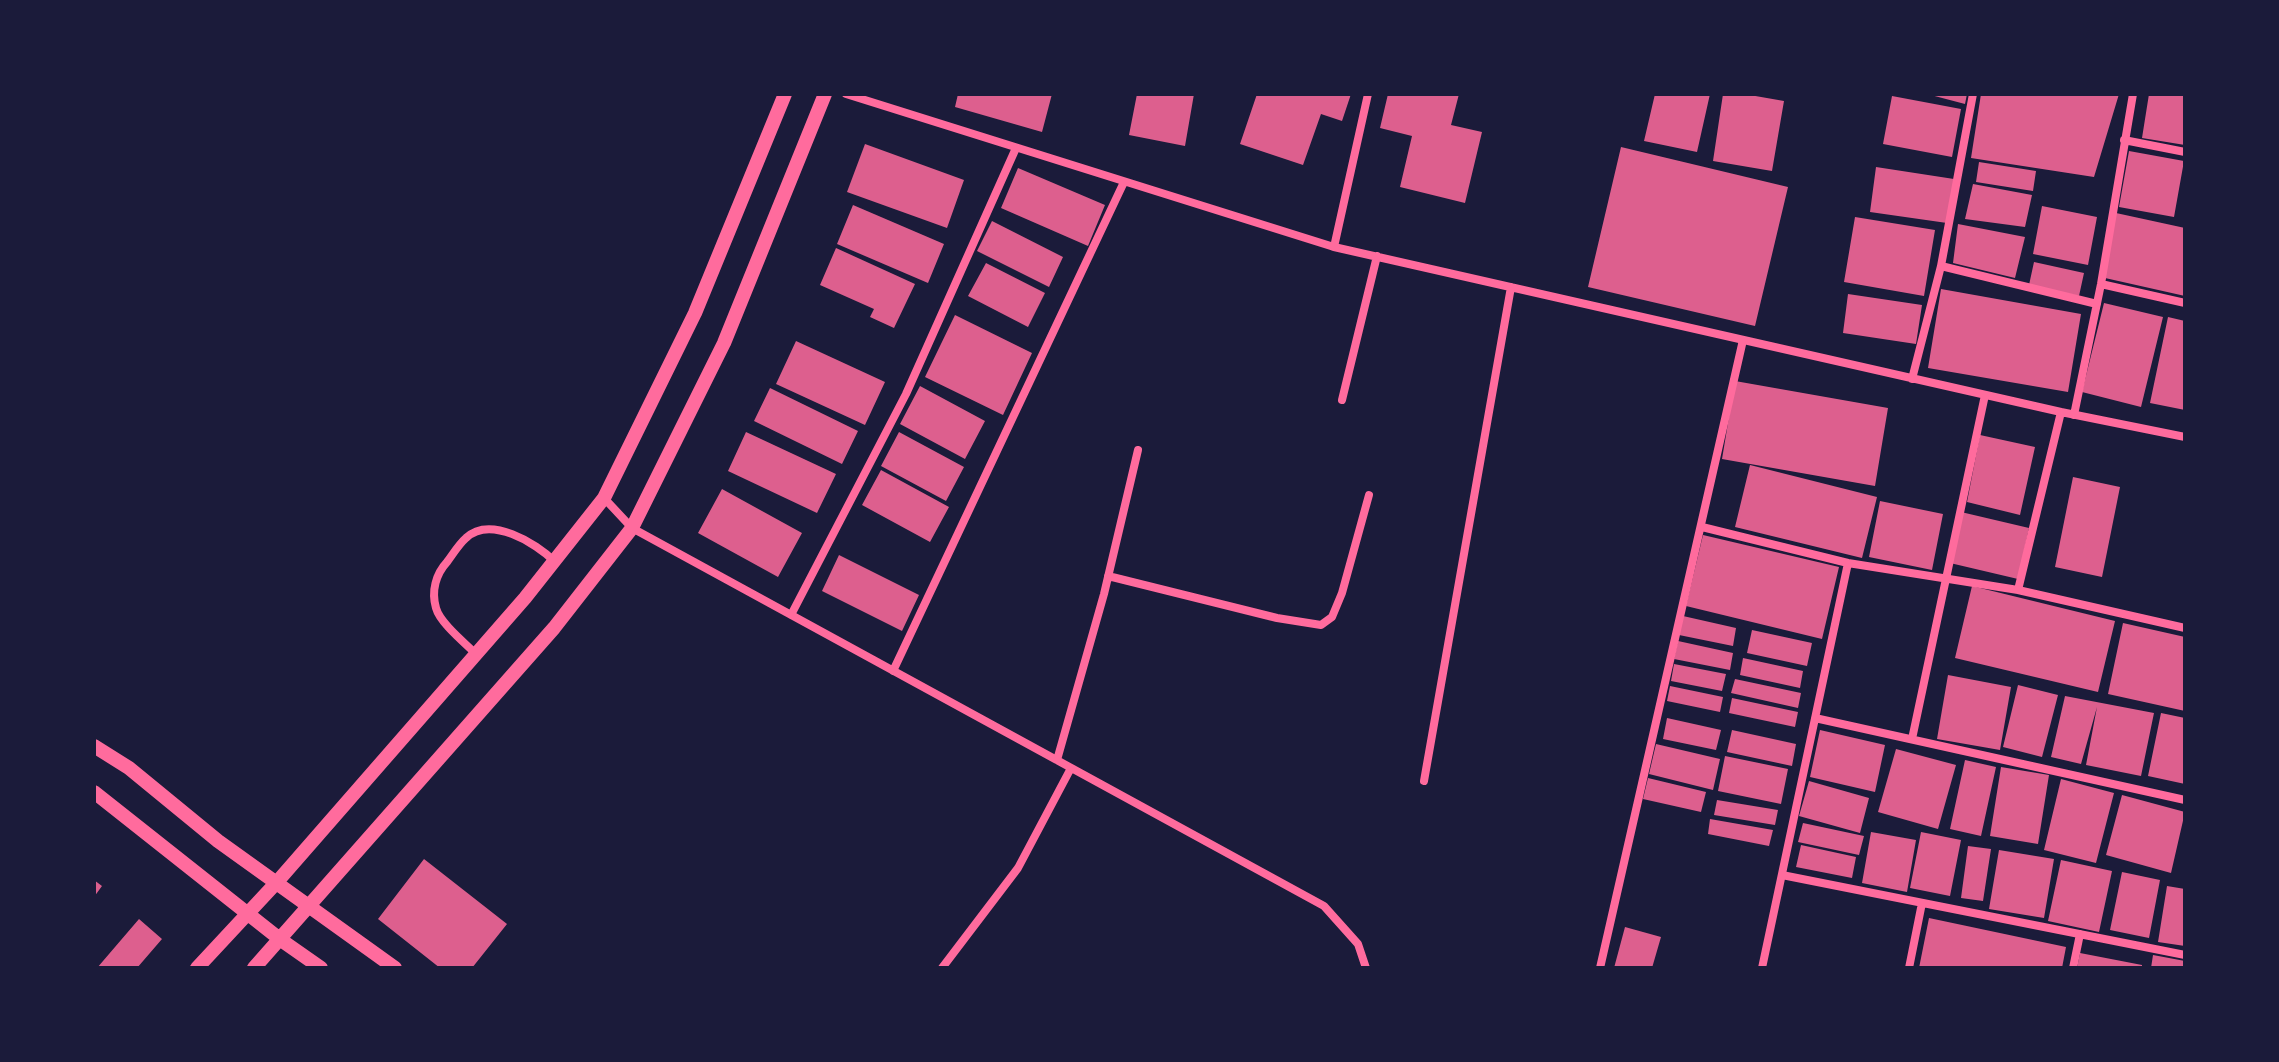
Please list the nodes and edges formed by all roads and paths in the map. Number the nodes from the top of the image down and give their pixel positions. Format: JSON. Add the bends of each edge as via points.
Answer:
{"nodes":[{"id":1,"x":785,"y":94,"type":"edge"},
{"id":2,"x":825,"y":94,"type":"edge"},
{"id":3,"x":846,"y":94,"type":"edge"},
{"id":4,"x":1368,"y":94,"type":"edge"},
{"id":5,"x":1973,"y":94,"type":"edge"},
{"id":6,"x":2133,"y":94,"type":"edge"},
{"id":7,"x":2124,"y":140,"type":"junction"},
{"id":8,"x":1016,"y":148,"type":"junction"},
{"id":9,"x":2185,"y":152,"type":"edge"},
{"id":10,"x":1124,"y":182,"type":"junction"},
{"id":11,"x":1334,"y":247,"type":"junction"},
{"id":12,"x":1377,"y":256,"type":"junction"},
{"id":13,"x":1941,"y":266,"type":"junction"},
{"id":14,"x":2101,"y":284,"type":"junction"},
{"id":15,"x":1511,"y":287,"type":"junction"},
{"id":16,"x":2185,"y":303,"type":"edge"},
{"id":17,"x":2097,"y":304,"type":"junction"},
{"id":18,"x":1743,"y":340,"type":"junction"},
{"id":19,"x":1912,"y":379,"type":"junction"},
{"id":20,"x":1985,"y":395,"type":"junction"},
{"id":21,"x":1342,"y":400,"type":"dead end"},
{"id":22,"x":2061,"y":412,"type":"junction"},
{"id":23,"x":2074,"y":415,"type":"junction"},
{"id":24,"x":2185,"y":437,"type":"edge"},
{"id":25,"x":1138,"y":450,"type":"dead end"},
{"id":26,"x":1369,"y":495,"type":"dead end"},
{"id":27,"x":604,"y":498,"type":"junction"},
{"id":28,"x":1702,"y":527,"type":"junction"},
{"id":29,"x":632,"y":528,"type":"junction"},
{"id":30,"x":554,"y":561,"type":"junction"},
{"id":31,"x":1848,"y":563,"type":"junction"},
{"id":32,"x":1108,"y":576,"type":"junction"},
{"id":33,"x":1945,"y":579,"type":"junction"},
{"id":34,"x":2018,"y":590,"type":"junction"},
{"id":35,"x":791,"y":615,"type":"junction"},
{"id":36,"x":2185,"y":628,"type":"edge"},
{"id":37,"x":476,"y":654,"type":"junction"},
{"id":38,"x":893,"y":671,"type":"junction"},
{"id":39,"x":1815,"y":718,"type":"junction"},
{"id":40,"x":1912,"y":739,"type":"junction"},
{"id":41,"x":94,"y":746,"type":"edge"},
{"id":42,"x":1057,"y":760,"type":"junction"},
{"id":43,"x":1071,"y":768,"type":"junction"},
{"id":44,"x":1424,"y":781,"type":"dead end"},
{"id":45,"x":94,"y":792,"type":"edge"},
{"id":46,"x":2185,"y":800,"type":"edge"},
{"id":47,"x":1782,"y":875,"type":"junction"},
{"id":48,"x":277,"y":882,"type":"junction"},
{"id":49,"x":1922,"y":903,"type":"junction"},
{"id":50,"x":311,"y":907,"type":"junction"},
{"id":51,"x":248,"y":914,"type":"junction"},
{"id":52,"x":2080,"y":934,"type":"junction"},
{"id":53,"x":281,"y":940,"type":"junction"},
{"id":54,"x":2185,"y":955,"type":"edge"},
{"id":55,"x":197,"y":968,"type":"edge"},
{"id":56,"x":254,"y":968,"type":"edge"},
{"id":57,"x":321,"y":968,"type":"edge"},
{"id":58,"x":395,"y":968,"type":"edge"},
{"id":59,"x":942,"y":968,"type":"edge"},
{"id":60,"x":1366,"y":968,"type":"edge"},
{"id":61,"x":1600,"y":968,"type":"edge"},
{"id":62,"x":1762,"y":968,"type":"edge"},
{"id":63,"x":1909,"y":968,"type":"edge"},
{"id":64,"x":2073,"y":968,"type":"edge"}],
"edges":[{"from":1,"to":27,"type":"street","via":[[695,313]]},
{"from":2,"to":29,"type":"street","via":[[724,343]]},
{"from":3,"to":8,"type":"street"},
{"from":4,"to":11,"type":"street"},
{"from":5,"to":13,"type":"street"},
{"from":6,"to":7,"type":"street"},
{"from":7,"to":9,"type":"street"},
{"from":7,"to":14,"type":"street"},
{"from":8,"to":10,"type":"street"},
{"from":8,"to":35,"type":"street","via":[[906,394]]},
{"from":10,"to":11,"type":"street"},
{"from":10,"to":38,"type":"street"},
{"from":11,"to":12,"type":"street"},
{"from":12,"to":15,"type":"street"},
{"from":12,"to":21,"type":"street"},
{"from":13,"to":17,"type":"street"},
{"from":13,"to":19,"type":"street"},
{"from":14,"to":16,"type":"street"},
{"from":14,"to":17,"type":"street"},
{"from":15,"to":18,"type":"street"},
{"from":15,"to":44,"type":"street"},
{"from":17,"to":23,"type":"street"},
{"from":18,"to":19,"type":"street"},
{"from":18,"to":28,"type":"street"},
{"from":19,"to":20,"type":"street"},
{"from":20,"to":22,"type":"street"},
{"from":20,"to":33,"type":"street"},
{"from":22,"to":23,"type":"street"},
{"from":22,"to":34,"type":"street"},
{"from":23,"to":24,"type":"street"},
{"from":25,"to":32,"type":"street"},
{"from":26,"to":32,"type":"street","via":[[1342,593],[1332,617],[1321,625]]},
{"from":27,"to":29,"type":"street"},
{"from":27,"to":30,"type":"street"},
{"from":28,"to":31,"type":"street"},
{"from":28,"to":61,"type":"street"},
{"from":29,"to":35,"type":"street"},
{"from":29,"to":50,"type":"street","via":[[554,628]]},
{"from":30,"to":37,"type":"street"},
{"from":30,"to":37,"type":"street","via":[[539,546],[511,533],[486,530],[468,535],[439,571],[434,590],[436,610]]},
{"from":31,"to":33,"type":"street"},
{"from":31,"to":39,"type":"street"},
{"from":32,"to":42,"type":"street"},
{"from":33,"to":34,"type":"street"},
{"from":33,"to":40,"type":"street"},
{"from":34,"to":36,"type":"street"},
{"from":35,"to":38,"type":"street"},
{"from":37,"to":48,"type":"street"},
{"from":38,"to":42,"type":"street"},
{"from":39,"to":40,"type":"street"},
{"from":39,"to":47,"type":"street"},
{"from":40,"to":46,"type":"street"},
{"from":41,"to":48,"type":"street"},
{"from":42,"to":43,"type":"street"},
{"from":43,"to":59,"type":"street","via":[[1018,868]]},
{"from":43,"to":60,"type":"street","via":[[1324,906],[1358,944]]},
{"from":45,"to":51,"type":"street"},
{"from":47,"to":49,"type":"street"},
{"from":47,"to":62,"type":"street"},
{"from":48,"to":50,"type":"street"},
{"from":48,"to":51,"type":"street"},
{"from":49,"to":52,"type":"street"},
{"from":49,"to":63,"type":"street"},
{"from":50,"to":53,"type":"street"},
{"from":50,"to":58,"type":"street"},
{"from":51,"to":53,"type":"street"},
{"from":51,"to":55,"type":"street"},
{"from":52,"to":54,"type":"street"},
{"from":52,"to":64,"type":"street"},
{"from":53,"to":56,"type":"street"},
{"from":53,"to":57,"type":"street"}]}
